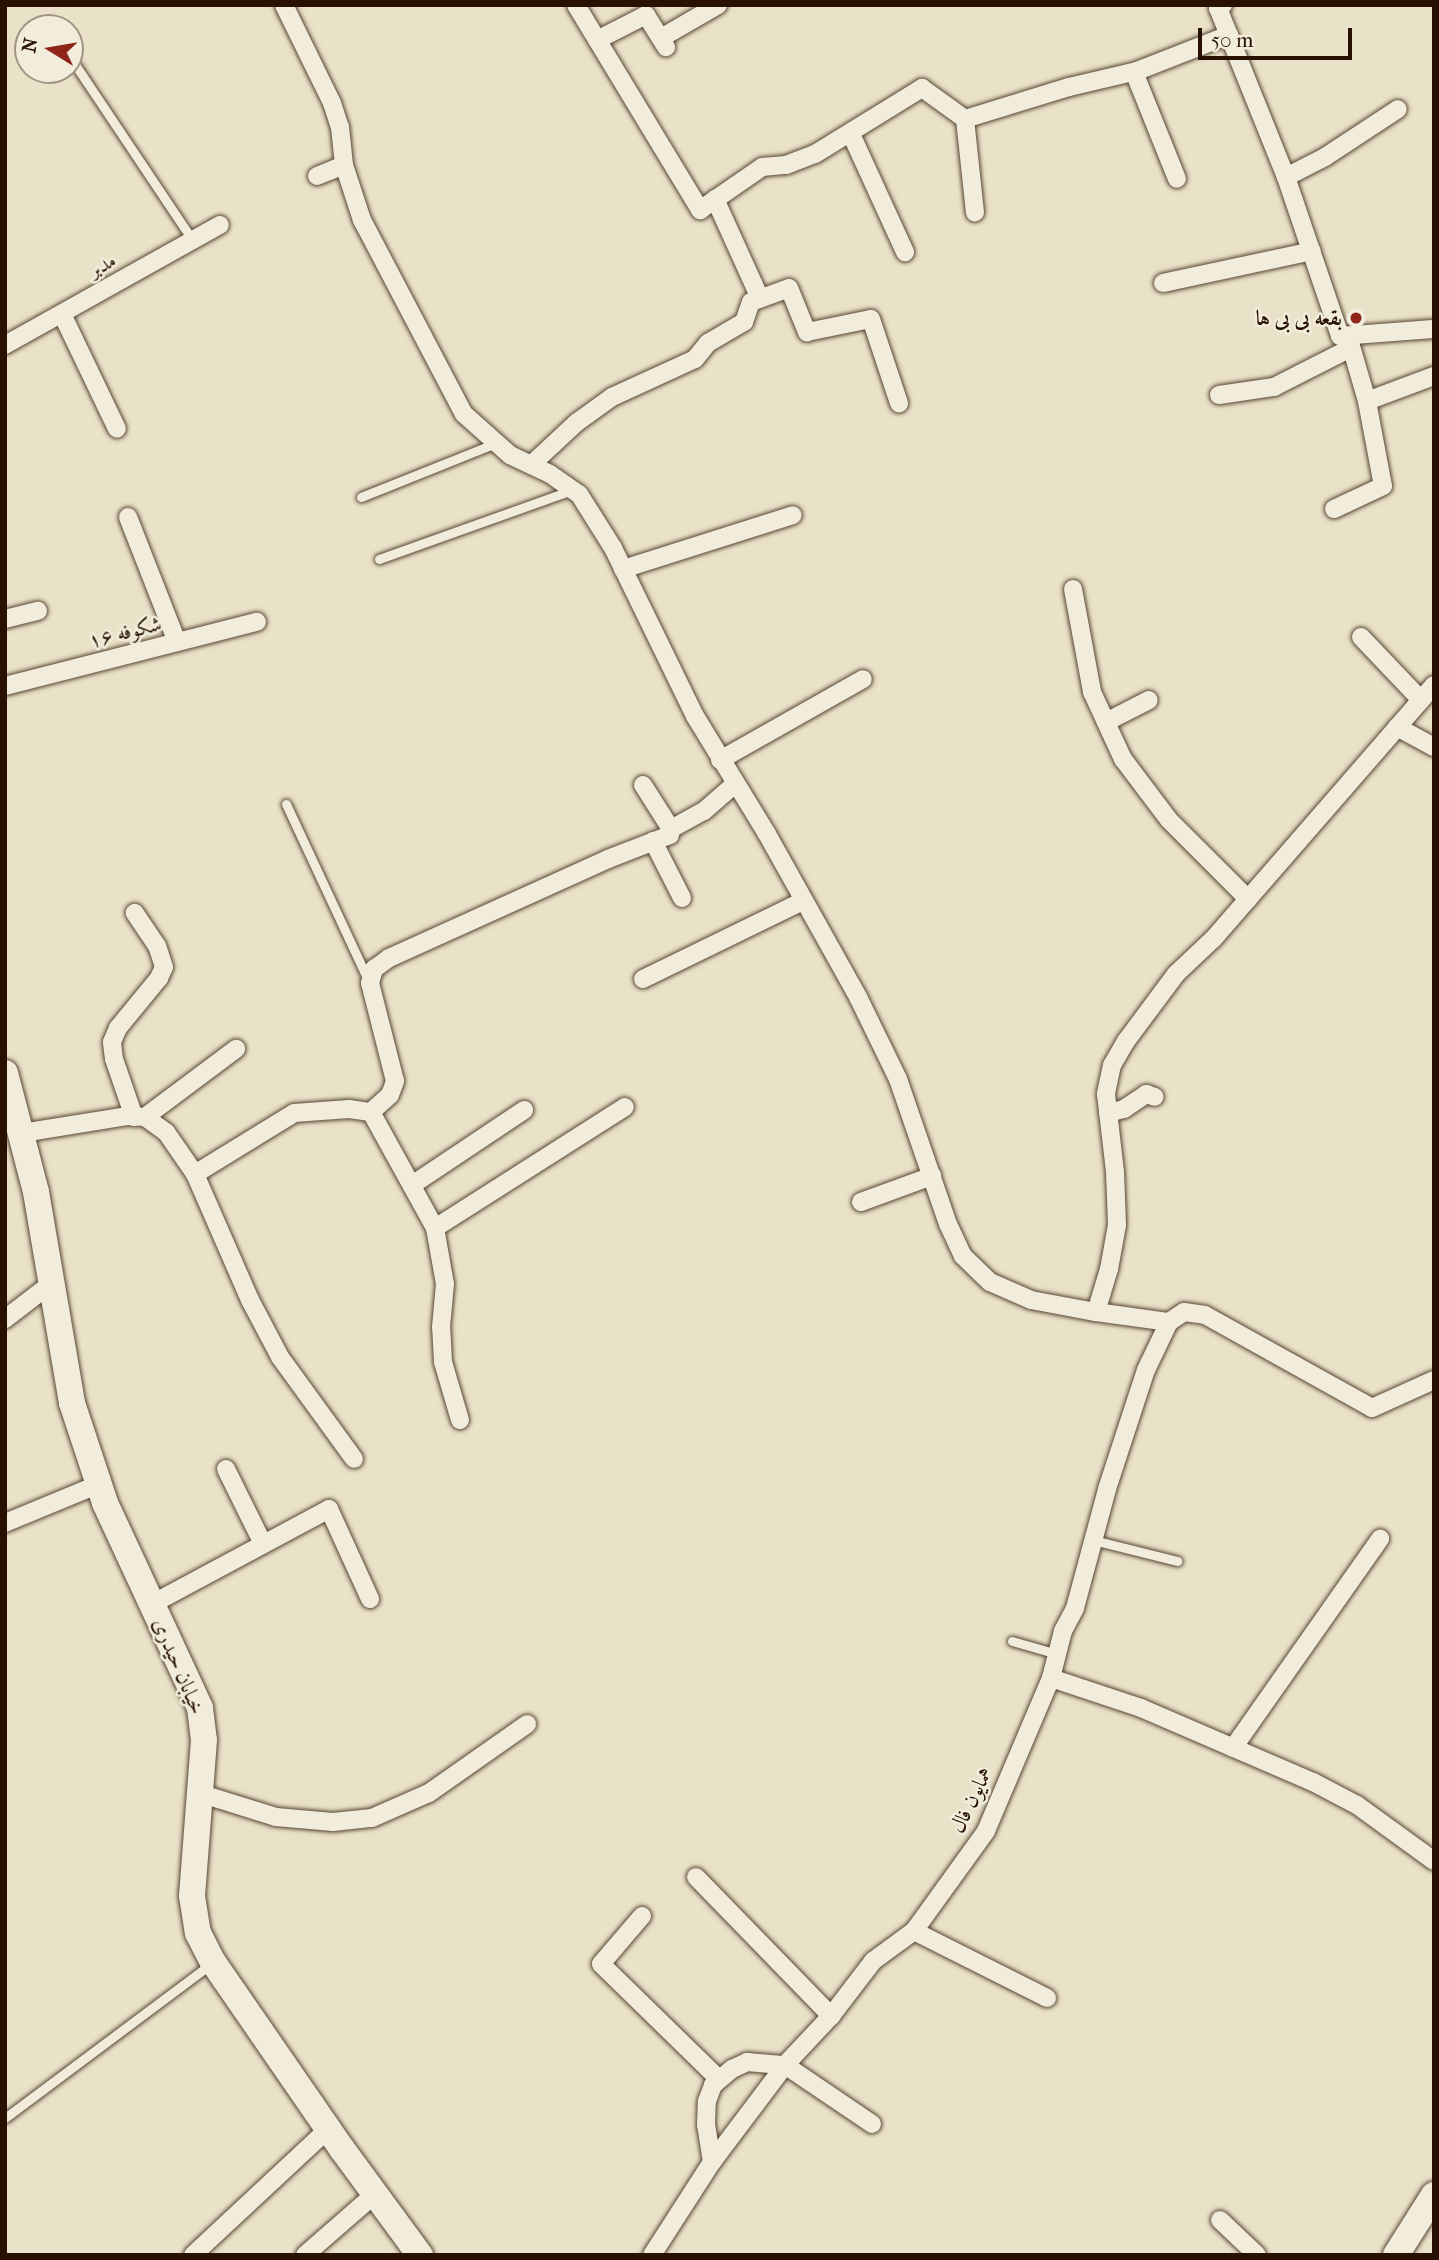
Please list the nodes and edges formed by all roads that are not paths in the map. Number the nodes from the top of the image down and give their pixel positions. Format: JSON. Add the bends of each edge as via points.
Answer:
{"nodes":[{"id":1,"x":284,"y":5,"type":"edge"},
{"id":2,"x":576,"y":5,"type":"edge"},
{"id":3,"x":718,"y":5,"type":"edge"},
{"id":4,"x":1223,"y":5,"type":"edge"},
{"id":5,"x":1228,"y":35,"type":"junction"},
{"id":6,"x":597,"y":40,"type":"junction"},
{"id":7,"x":1134,"y":72,"type":"junction"},
{"id":8,"x":84,"y":78,"type":"edge"},
{"id":9,"x":1398,"y":109,"type":"dead end"},
{"id":10,"x":965,"y":119,"type":"junction"},
{"id":11,"x":850,"y":134,"type":"junction"},
{"id":12,"x":344,"y":165,"type":"junction"},
{"id":13,"x":317,"y":176,"type":"dead end"},
{"id":14,"x":1286,"y":177,"type":"junction"},
{"id":15,"x":1177,"y":180,"type":"dead end"},
{"id":16,"x":715,"y":199,"type":"junction"},
{"id":17,"x":975,"y":212,"type":"dead end"},
{"id":18,"x":220,"y":225,"type":"dead end"},
{"id":19,"x":193,"y":241,"type":"junction"},
{"id":20,"x":1312,"y":251,"type":"junction"},
{"id":21,"x":905,"y":252,"type":"dead end"},
{"id":22,"x":1163,"y":284,"type":"dead end"},
{"id":23,"x":760,"y":298,"type":"junction"},
{"id":24,"x":62,"y":314,"type":"junction"},
{"id":25,"x":1434,"y":329,"type":"edge"},
{"id":26,"x":1350,"y":342,"type":"junction"},
{"id":27,"x":5,"y":345,"type":"edge"},
{"id":28,"x":1434,"y":376,"type":"edge"},
{"id":29,"x":1219,"y":395,"type":"dead end"},
{"id":30,"x":1367,"y":401,"type":"junction"},
{"id":31,"x":899,"y":403,"type":"dead end"},
{"id":32,"x":117,"y":429,"type":"dead end"},
{"id":33,"x":496,"y":443,"type":"junction"},
{"id":34,"x":531,"y":465,"type":"junction"},
{"id":35,"x":573,"y":490,"type":"junction"},
{"id":36,"x":361,"y":496,"type":"dead end"},
{"id":37,"x":1334,"y":509,"type":"dead end"},
{"id":38,"x":793,"y":515,"type":"dead end"},
{"id":39,"x":128,"y":517,"type":"dead end"},
{"id":40,"x":379,"y":559,"type":"dead end"},
{"id":41,"x":623,"y":569,"type":"junction"},
{"id":42,"x":1073,"y":589,"type":"dead end"},
{"id":43,"x":38,"y":611,"type":"dead end"},
{"id":44,"x":5,"y":619,"type":"edge"},
{"id":45,"x":257,"y":622,"type":"dead end"},
{"id":46,"x":1361,"y":637,"type":"dead end"},
{"id":47,"x":177,"y":642,"type":"junction"},
{"id":48,"x":863,"y":679,"type":"dead end"},
{"id":49,"x":1434,"y":685,"type":"edge"},
{"id":50,"x":5,"y":686,"type":"edge"},
{"id":51,"x":1149,"y":700,"type":"dead end"},
{"id":52,"x":1421,"y":700,"type":"junction"},
{"id":53,"x":1106,"y":722,"type":"junction"},
{"id":54,"x":1397,"y":727,"type":"junction"},
{"id":55,"x":1434,"y":747,"type":"edge"},
{"id":56,"x":720,"y":760,"type":"junction"},
{"id":57,"x":735,"y":784,"type":"junction"},
{"id":58,"x":643,"y":785,"type":"dead end"},
{"id":59,"x":286,"y":804,"type":"dead end"},
{"id":60,"x":671,"y":829,"type":"junction"},
{"id":61,"x":653,"y":841,"type":"junction"},
{"id":62,"x":682,"y":898,"type":"dead end"},
{"id":63,"x":1248,"y":899,"type":"junction"},
{"id":64,"x":803,"y":901,"type":"junction"},
{"id":65,"x":135,"y":914,"type":"dead end"},
{"id":66,"x":643,"y":979,"type":"dead end"},
{"id":67,"x":370,"y":983,"type":"junction"},
{"id":68,"x":236,"y":1049,"type":"dead end"},
{"id":69,"x":5,"y":1073,"type":"edge"},
{"id":70,"x":1155,"y":1097,"type":"dead end"},
{"id":71,"x":625,"y":1107,"type":"dead end"},
{"id":72,"x":524,"y":1110,"type":"dead end"},
{"id":73,"x":371,"y":1112,"type":"junction"},
{"id":74,"x":1108,"y":1113,"type":"junction"},
{"id":75,"x":140,"y":1117,"type":"junction"},
{"id":76,"x":22,"y":1133,"type":"junction"},
{"id":77,"x":195,"y":1174,"type":"junction"},
{"id":78,"x":932,"y":1176,"type":"junction"},
{"id":79,"x":412,"y":1185,"type":"junction"},
{"id":80,"x":861,"y":1202,"type":"dead end"},
{"id":81,"x":435,"y":1228,"type":"junction"},
{"id":82,"x":52,"y":1283,"type":"junction"},
{"id":83,"x":1096,"y":1312,"type":"junction"},
{"id":84,"x":5,"y":1319,"type":"edge"},
{"id":85,"x":1169,"y":1322,"type":"junction"},
{"id":86,"x":1434,"y":1380,"type":"edge"},
{"id":87,"x":460,"y":1420,"type":"dead end"},
{"id":88,"x":354,"y":1459,"type":"dead end"},
{"id":89,"x":226,"y":1469,"type":"dead end"},
{"id":90,"x":99,"y":1484,"type":"junction"},
{"id":91,"x":5,"y":1523,"type":"edge"},
{"id":92,"x":1380,"y":1539,"type":"dead end"},
{"id":93,"x":1093,"y":1540,"type":"junction"},
{"id":94,"x":263,"y":1544,"type":"junction"},
{"id":95,"x":1177,"y":1560,"type":"dead end"},
{"id":96,"x":370,"y":1599,"type":"dead end"},
{"id":97,"x":152,"y":1604,"type":"junction"},
{"id":98,"x":1012,"y":1641,"type":"dead end"},
{"id":99,"x":1057,"y":1654,"type":"junction"},
{"id":100,"x":1051,"y":1678,"type":"junction"},
{"id":101,"x":527,"y":1724,"type":"dead end"},
{"id":102,"x":1233,"y":1748,"type":"junction"},
{"id":103,"x":199,"y":1793,"type":"junction"},
{"id":104,"x":1434,"y":1861,"type":"edge"},
{"id":105,"x":696,"y":1877,"type":"dead end"},
{"id":106,"x":642,"y":1916,"type":"dead end"},
{"id":107,"x":914,"y":1931,"type":"junction"},
{"id":108,"x":213,"y":1962,"type":"junction"},
{"id":109,"x":1047,"y":1998,"type":"dead end"},
{"id":110,"x":831,"y":2016,"type":"junction"},
{"id":111,"x":785,"y":2064,"type":"junction"},
{"id":112,"x":719,"y":2079,"type":"junction"},
{"id":113,"x":5,"y":2118,"type":"edge"},
{"id":114,"x":873,"y":2124,"type":"dead end"},
{"id":115,"x":328,"y":2129,"type":"junction"},
{"id":116,"x":712,"y":2162,"type":"junction"},
{"id":117,"x":375,"y":2194,"type":"junction"},
{"id":118,"x":1434,"y":2195,"type":"edge"},
{"id":119,"x":1220,"y":2220,"type":"dead end"},
{"id":120,"x":193,"y":2255,"type":"edge"},
{"id":121,"x":305,"y":2255,"type":"edge"},
{"id":122,"x":419,"y":2255,"type":"edge"},
{"id":123,"x":652,"y":2255,"type":"edge"},
{"id":124,"x":1257,"y":2255,"type":"edge"},
{"id":125,"x":1396,"y":2255,"type":"edge"}],
"edges":[{"from":1,"to":12,"type":"street","via":[[332,103]]},
{"from":2,"to":6,"type":"street"},
{"from":3,"to":6,"type":"street","via":[[663,42],[646,15]]},
{"from":4,"to":5,"type":"street","via":[[1218,8]]},
{"from":5,"to":7,"type":"street"},
{"from":5,"to":14,"type":"street"},
{"from":6,"to":16,"type":"street","via":[[700,210]]},
{"from":7,"to":10,"type":"street"},
{"from":7,"to":15,"type":"street"},
{"from":8,"to":19,"type":"lane"},
{"from":9,"to":14,"type":"street"},
{"from":10,"to":11,"type":"street","via":[[922,88]]},
{"from":10,"to":17,"type":"street"},
{"from":11,"to":16,"type":"street","via":[[786,166],[762,167]]},
{"from":11,"to":21,"type":"street"},
{"from":12,"to":13,"type":"street"},
{"from":12,"to":33,"type":"street","via":[[362,220],[464,414]]},
{"from":14,"to":20,"type":"street"},
{"from":16,"to":23,"type":"street"},
{"from":18,"to":19,"type":"street","name":"مدبر"},
{"from":19,"to":24,"type":"street","name":"مدبر"},
{"from":20,"to":22,"type":"street"},
{"from":20,"to":26,"type":"street","via":[[1340,336]]},
{"from":23,"to":31,"type":"street","via":[[789,288],[807,332],[871,319]]},
{"from":23,"to":34,"type":"street","via":[[751,302],[744,322],[708,343],[695,359],[612,397]]},
{"from":24,"to":27,"type":"street","name":"مدبر"},
{"from":24,"to":32,"type":"street"},
{"from":25,"to":26,"type":"street"},
{"from":26,"to":29,"type":"street","via":[[1274,387]]},
{"from":26,"to":30,"type":"street"},
{"from":28,"to":30,"type":"street"},
{"from":30,"to":37,"type":"street","via":[[1383,486]]},
{"from":33,"to":34,"type":"street"},
{"from":33,"to":36,"type":"lane"},
{"from":34,"to":35,"type":"street"},
{"from":35,"to":40,"type":"lane"},
{"from":35,"to":41,"type":"street"},
{"from":38,"to":41,"type":"street"},
{"from":39,"to":47,"type":"street"},
{"from":41,"to":56,"type":"street"},
{"from":42,"to":53,"type":"street","via":[[1092,692]]},
{"from":43,"to":44,"type":"street"},
{"from":45,"to":47,"type":"street","name":"شکوفه ۱۶"},
{"from":46,"to":52,"type":"street"},
{"from":47,"to":50,"type":"street","name":"شکوفه ۱۶"},
{"from":48,"to":56,"type":"street"},
{"from":49,"to":52,"type":"street"},
{"from":51,"to":53,"type":"street"},
{"from":52,"to":54,"type":"street"},
{"from":53,"to":63,"type":"street","via":[[1124,759],[1169,820]]},
{"from":54,"to":55,"type":"street"},
{"from":54,"to":63,"type":"street"},
{"from":56,"to":57,"type":"street"},
{"from":57,"to":60,"type":"street","via":[[705,811]]},
{"from":57,"to":64,"type":"street"},
{"from":58,"to":60,"type":"street"},
{"from":59,"to":67,"type":"lane"},
{"from":60,"to":61,"type":"street","via":[[670,835]]},
{"from":61,"to":62,"type":"street"},
{"from":61,"to":67,"type":"street","via":[[389,958],[374,969]]},
{"from":63,"to":74,"type":"street","via":[[1176,974],[1126,1041],[1112,1065],[1106,1094]]},
{"from":64,"to":66,"type":"street"},
{"from":64,"to":78,"type":"street","via":[[859,998],[898,1079]]},
{"from":65,"to":75,"type":"street","via":[[157,946],[164,967],[112,1042],[114,1059]]},
{"from":67,"to":73,"type":"street","via":[[395,1082],[390,1095]]},
{"from":68,"to":75,"type":"street"},
{"from":69,"to":76,"type":"street","name":"خیابان حیدری"},
{"from":70,"to":74,"type":"street","via":[[1138,1096],[1124,1110]]},
{"from":71,"to":81,"type":"street"},
{"from":72,"to":79,"type":"street"},
{"from":73,"to":77,"type":"street","via":[[349,1108],[294,1113]]},
{"from":73,"to":79,"type":"street"},
{"from":74,"to":83,"type":"street","via":[[1116,1225],[1110,1269]]},
{"from":75,"to":76,"type":"street"},
{"from":75,"to":77,"type":"street","via":[[155,1122]]},
{"from":76,"to":82,"type":"street","name":"خیابان حیدری"},
{"from":77,"to":88,"type":"street","via":[[280,1357]]},
{"from":78,"to":80,"type":"street"},
{"from":78,"to":83,"type":"street","via":[[963,1256],[990,1282],[1031,1300]]},
{"from":79,"to":81,"type":"street"},
{"from":81,"to":87,"type":"street","via":[[445,1284],[443,1362]]},
{"from":82,"to":84,"type":"street"},
{"from":82,"to":90,"type":"street","name":"خیابان حیدری","via":[[72,1403]]},
{"from":83,"to":85,"type":"street"},
{"from":85,"to":86,"type":"street","via":[[1184,1312],[1205,1315],[1372,1408]]},
{"from":85,"to":93,"type":"street","name":"همایون فال","via":[[1146,1370]]},
{"from":89,"to":94,"type":"street"},
{"from":90,"to":91,"type":"street"},
{"from":90,"to":97,"type":"street","name":"خیابان حیدری"},
{"from":92,"to":102,"type":"street"},
{"from":93,"to":95,"type":"lane"},
{"from":93,"to":99,"type":"street","name":"همایون فال"},
{"from":94,"to":96,"type":"street","via":[[328,1509]]},
{"from":94,"to":97,"type":"street"},
{"from":97,"to":103,"type":"street","name":"خیابان حیدری","via":[[200,1708],[204,1740]]},
{"from":98,"to":99,"type":"lane"},
{"from":99,"to":100,"type":"street","name":"همایون فال"},
{"from":100,"to":102,"type":"street","via":[[1141,1708]]},
{"from":100,"to":107,"type":"street","name":"همایون فال","via":[[986,1831]]},
{"from":101,"to":103,"type":"street","via":[[429,1793],[372,1818],[333,1822],[276,1817]]},
{"from":102,"to":104,"type":"street","via":[[1357,1805]]},
{"from":103,"to":108,"type":"street","name":"خیابان حیدری","via":[[193,1909],[202,1944]]},
{"from":105,"to":110,"type":"street"},
{"from":106,"to":112,"type":"street","via":[[601,1964]]},
{"from":107,"to":109,"type":"street"},
{"from":107,"to":110,"type":"street","name":"همایون فال","via":[[873,1961]]},
{"from":108,"to":113,"type":"lane"},
{"from":108,"to":115,"type":"street","name":"خیابان حیدری"},
{"from":110,"to":111,"type":"street","name":"همایون فال"},
{"from":111,"to":112,"type":"street","via":[[747,2062]]},
{"from":111,"to":114,"type":"street"},
{"from":111,"to":116,"type":"street","name":"همایون فال"},
{"from":112,"to":116,"type":"street","via":[[707,2101]]},
{"from":115,"to":117,"type":"street","name":"خیابان حیدری"},
{"from":115,"to":120,"type":"street"},
{"from":116,"to":123,"type":"street","name":"همایون فال"},
{"from":117,"to":121,"type":"street"},
{"from":117,"to":122,"type":"street","name":"خیابان حیدری"},
{"from":118,"to":125,"type":"street"},
{"from":119,"to":124,"type":"street"}]}
